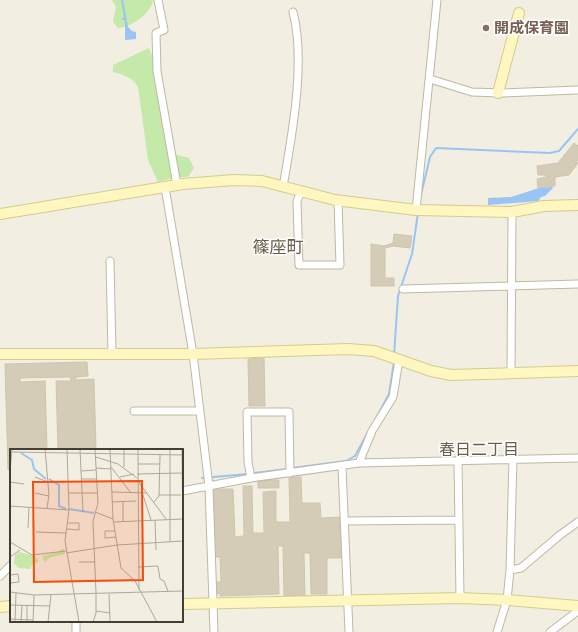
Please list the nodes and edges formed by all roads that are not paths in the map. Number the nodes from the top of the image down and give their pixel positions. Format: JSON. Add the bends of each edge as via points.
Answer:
{"nodes":[{"id":1,"x":158,"y":0,"type":"edge"},
{"id":2,"x":436,"y":0,"type":"edge"},
{"id":3,"x":293,"y":12,"type":"dead end"},
{"id":4,"x":519,"y":13,"type":"dead end"},
{"id":5,"x":430,"y":79,"type":"junction"},
{"id":6,"x":578,"y":88,"type":"edge"},
{"id":7,"x":498,"y":93,"type":"junction"},
{"id":8,"x":177,"y":185,"type":"junction"},
{"id":9,"x":165,"y":187,"type":"junction"},
{"id":10,"x":282,"y":187,"type":"junction"},
{"id":11,"x":302,"y":192,"type":"junction"},
{"id":12,"x":338,"y":200,"type":"junction"},
{"id":13,"x":578,"y":205,"type":"edge"},
{"id":14,"x":416,"y":210,"type":"junction"},
{"id":15,"x":512,"y":212,"type":"junction"},
{"id":16,"x":0,"y":214,"type":"edge"},
{"id":17,"x":110,"y":261,"type":"dead end"},
{"id":18,"x":578,"y":284,"type":"edge"},
{"id":19,"x":512,"y":286,"type":"junction"},
{"id":20,"x":403,"y":289,"type":"dead end"},
{"id":21,"x":0,"y":354,"type":"edge"},
{"id":22,"x":112,"y":354,"type":"junction"},
{"id":23,"x":192,"y":354,"type":"junction"},
{"id":24,"x":399,"y":360,"type":"junction"},
{"id":25,"x":578,"y":371,"type":"edge"},
{"id":26,"x":511,"y":374,"type":"junction"},
{"id":27,"x":134,"y":411,"type":"dead end"},
{"id":28,"x":199,"y":411,"type":"junction"},
{"id":29,"x":578,"y":458,"type":"edge"},
{"id":30,"x":458,"y":460,"type":"junction"},
{"id":31,"x":513,"y":460,"type":"junction"},
{"id":32,"x":359,"y":463,"type":"junction"},
{"id":33,"x":342,"y":467,"type":"junction"},
{"id":34,"x":290,"y":473,"type":"junction"},
{"id":35,"x":251,"y":478,"type":"junction"},
{"id":36,"x":209,"y":486,"type":"junction"},
{"id":37,"x":183,"y":491,"type":"edge"},
{"id":38,"x":459,"y":520,"type":"junction"},
{"id":39,"x":345,"y":521,"type":"junction"},
{"id":40,"x":578,"y":522,"type":"edge"},
{"id":41,"x":10,"y":566,"type":"edge"},
{"id":42,"x":510,"y":570,"type":"junction"},
{"id":43,"x":0,"y":576,"type":"edge"},
{"id":44,"x":460,"y":598,"type":"junction"},
{"id":45,"x":507,"y":600,"type":"junction"},
{"id":46,"x":348,"y":601,"type":"junction"},
{"id":47,"x":213,"y":603,"type":"junction"},
{"id":48,"x":183,"y":604,"type":"edge"},
{"id":49,"x":10,"y":606,"type":"edge"},
{"id":50,"x":578,"y":606,"type":"edge"},
{"id":51,"x":0,"y":607,"type":"edge"},
{"id":52,"x":578,"y":611,"type":"edge"},
{"id":53,"x":214,"y":632,"type":"edge"},
{"id":54,"x":349,"y":632,"type":"edge"},
{"id":55,"x":498,"y":632,"type":"edge"},
{"id":56,"x":550,"y":632,"type":"edge"}],
"edges":[{"from":1,"to":8,"type":"street","via":[[164,30],[156,33],[157,71]]},
{"from":2,"to":5,"type":"street"},
{"from":3,"to":10,"type":"street","via":[[299,50],[293,131]]},
{"from":4,"to":7,"type":"street"},
{"from":5,"to":7,"type":"street","via":[[472,92]]},
{"from":5,"to":14,"type":"street"},
{"from":6,"to":7,"type":"street"},
{"from":8,"to":9,"type":"street"},
{"from":8,"to":10,"type":"street","via":[[234,180],[262,181]]},
{"from":9,"to":16,"type":"street"},
{"from":9,"to":23,"type":"street"},
{"from":10,"to":11,"type":"street"},
{"from":11,"to":12,"type":"street"},
{"from":11,"to":12,"type":"street","via":[[297,201],[299,266],[340,265]]},
{"from":12,"to":14,"type":"street"},
{"from":13,"to":15,"type":"street","via":[[544,206]]},
{"from":14,"to":15,"type":"street"},
{"from":15,"to":19,"type":"street"},
{"from":17,"to":22,"type":"street"},
{"from":18,"to":19,"type":"street"},
{"from":19,"to":20,"type":"street"},
{"from":19,"to":26,"type":"street"},
{"from":21,"to":22,"type":"street"},
{"from":22,"to":23,"type":"street"},
{"from":23,"to":24,"type":"street","via":[[348,348],[374,351]]},
{"from":23,"to":28,"type":"street"},
{"from":24,"to":26,"type":"street","via":[[451,375]]},
{"from":24,"to":32,"type":"street","via":[[393,397],[372,431]]},
{"from":25,"to":26,"type":"street"},
{"from":27,"to":28,"type":"street"},
{"from":28,"to":36,"type":"street"},
{"from":29,"to":31,"type":"street"},
{"from":30,"to":31,"type":"street"},
{"from":30,"to":32,"type":"street"},
{"from":30,"to":38,"type":"street"},
{"from":31,"to":42,"type":"street"},
{"from":32,"to":33,"type":"street"},
{"from":33,"to":34,"type":"street"},
{"from":33,"to":39,"type":"street"},
{"from":34,"to":35,"type":"street"},
{"from":34,"to":35,"type":"street","via":[[289,412],[247,412],[248,462]]},
{"from":35,"to":36,"type":"street"},
{"from":36,"to":37,"type":"street"},
{"from":36,"to":47,"type":"street"},
{"from":38,"to":39,"type":"street"},
{"from":38,"to":44,"type":"street"},
{"from":39,"to":46,"type":"street"},
{"from":40,"to":42,"type":"street","via":[[521,568]]},
{"from":41,"to":43,"type":"street"},
{"from":42,"to":45,"type":"street"},
{"from":44,"to":45,"type":"street"},
{"from":44,"to":46,"type":"street"},
{"from":45,"to":50,"type":"street"},
{"from":45,"to":55,"type":"street"},
{"from":46,"to":47,"type":"street"},
{"from":46,"to":54,"type":"street"},
{"from":47,"to":48,"type":"street"},
{"from":47,"to":53,"type":"street"},
{"from":49,"to":51,"type":"street"},
{"from":52,"to":56,"type":"street"}]}
